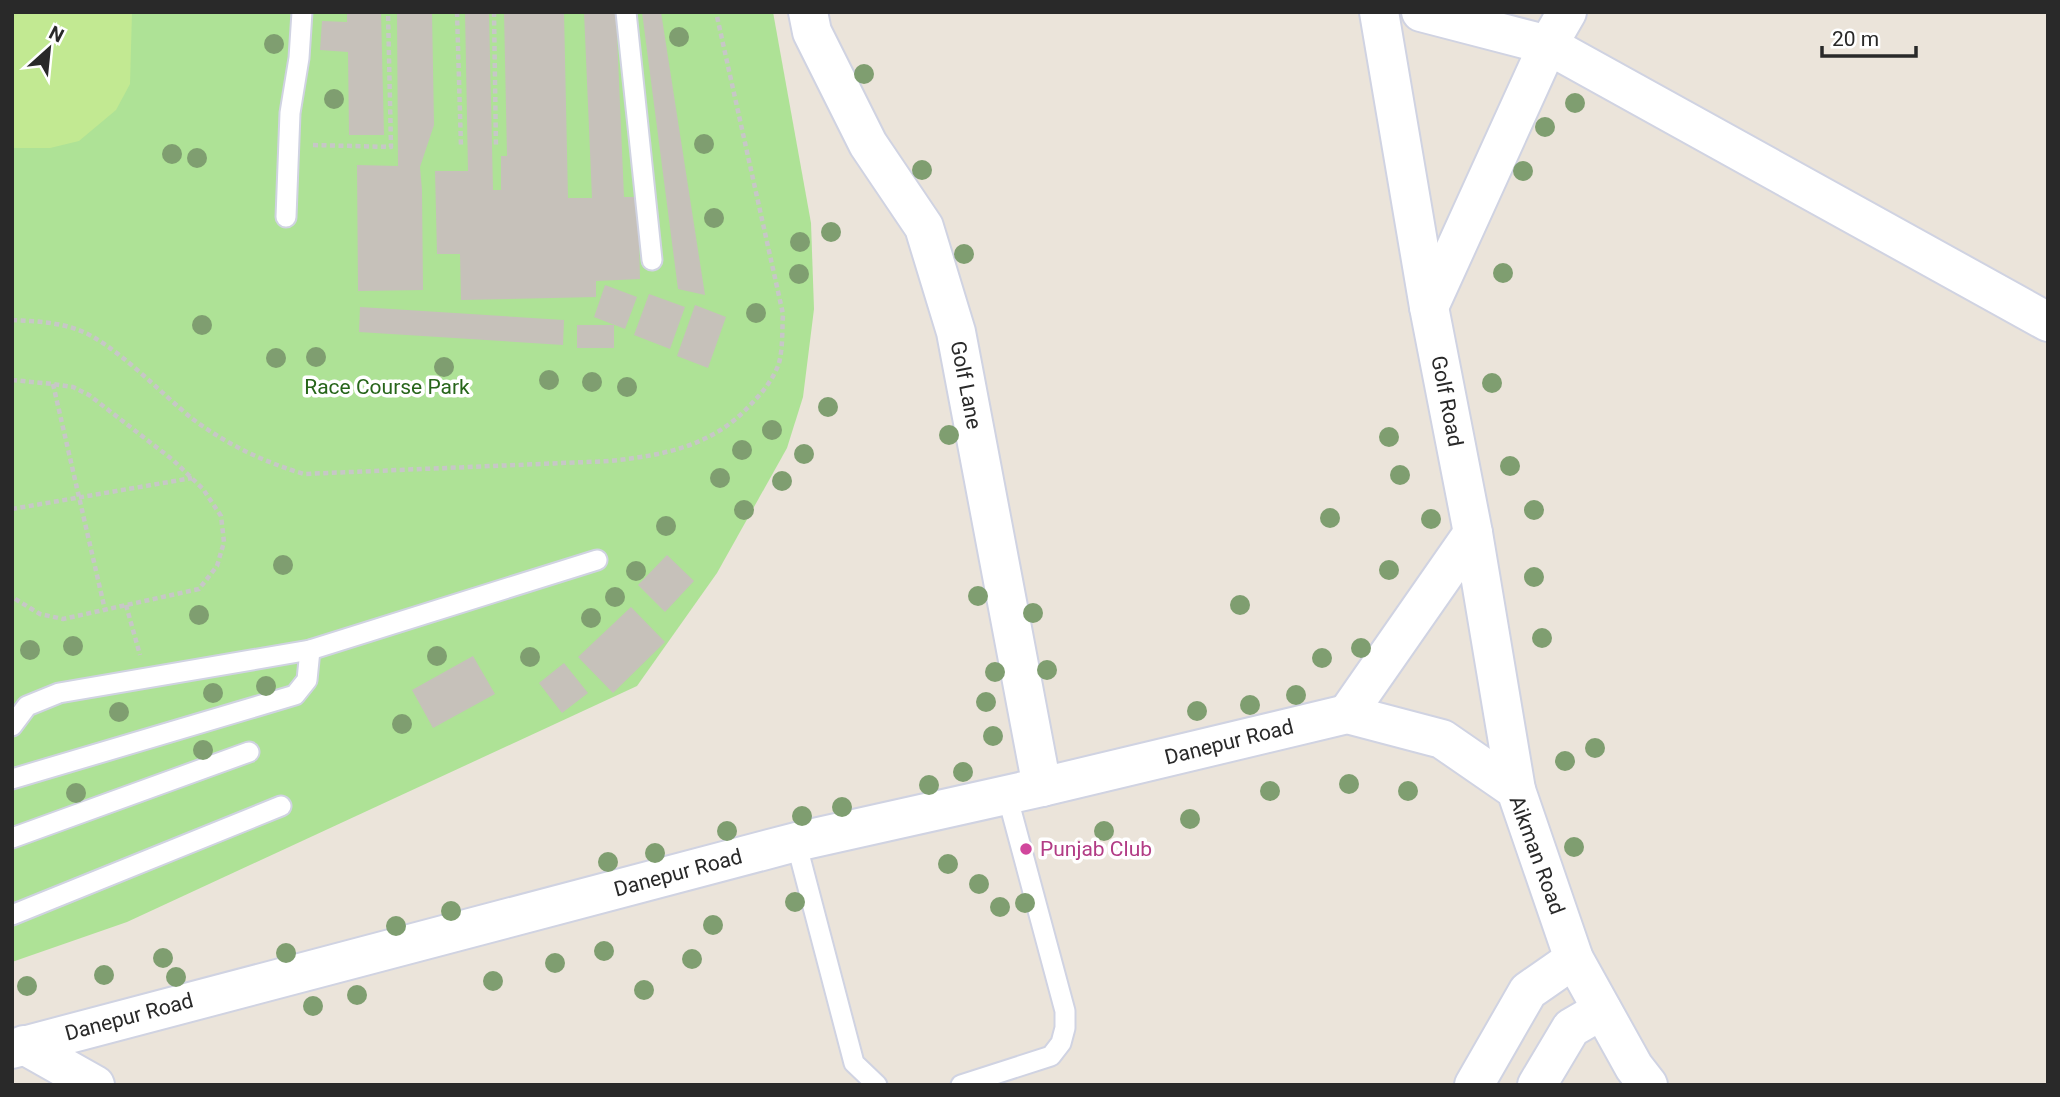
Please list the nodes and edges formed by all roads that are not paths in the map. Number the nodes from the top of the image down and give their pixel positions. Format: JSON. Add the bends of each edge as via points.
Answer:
{"nodes":[{"id":1,"x":302,"y":12,"type":"edge"},
{"id":2,"x":626,"y":12,"type":"edge"},
{"id":3,"x":808,"y":12,"type":"edge"},
{"id":4,"x":1379,"y":12,"type":"edge"},
{"id":5,"x":1421,"y":12,"type":"edge"},
{"id":6,"x":1567,"y":12,"type":"edge"},
{"id":7,"x":1548,"y":45,"type":"junction"},
{"id":8,"x":286,"y":217,"type":"dead end"},
{"id":9,"x":652,"y":260,"type":"dead end"},
{"id":10,"x":1429,"y":307,"type":"junction"},
{"id":11,"x":2048,"y":322,"type":"edge"},
{"id":12,"x":1473,"y":533,"type":"junction"},
{"id":13,"x":597,"y":561,"type":"dead end"},
{"id":14,"x":310,"y":650,"type":"junction"},
{"id":15,"x":1347,"y":714,"type":"junction"},
{"id":16,"x":12,"y":726,"type":"edge"},
{"id":17,"x":250,"y":752,"type":"dead end"},
{"id":18,"x":12,"y":779,"type":"edge"},
{"id":19,"x":1516,"y":790,"type":"junction"},
{"id":20,"x":1025,"y":791,"type":"junction"},
{"id":21,"x":281,"y":806,"type":"dead end"},
{"id":22,"x":12,"y":838,"type":"edge"},
{"id":23,"x":796,"y":842,"type":"junction"},
{"id":24,"x":12,"y":915,"type":"edge"},
{"id":25,"x":1574,"y":959,"type":"junction"},
{"id":26,"x":1602,"y":1010,"type":"junction"},
{"id":27,"x":18,"y":1047,"type":"edge"},
{"id":28,"x":95,"y":1085,"type":"edge"},
{"id":29,"x":877,"y":1085,"type":"edge"},
{"id":30,"x":961,"y":1085,"type":"edge"},
{"id":31,"x":1474,"y":1085,"type":"edge"},
{"id":32,"x":1537,"y":1085,"type":"edge"},
{"id":33,"x":1648,"y":1085,"type":"edge"}],
"edges":[{"from":1,"to":8,"type":"lane","via":[[289,133]]},
{"from":2,"to":9,"type":"lane"},
{"from":3,"to":20,"type":"street","name":"Golf Lane","via":[[811,32],[868,144],[924,227],[956,332]]},
{"from":4,"to":10,"type":"street","name":"Golf Road"},
{"from":5,"to":7,"type":"street"},
{"from":6,"to":7,"type":"street"},
{"from":7,"to":10,"type":"street"},
{"from":7,"to":11,"type":"street"},
{"from":10,"to":12,"type":"street","name":"Golf Road"},
{"from":12,"to":15,"type":"street"},
{"from":12,"to":19,"type":"street","name":"Golf Road"},
{"from":13,"to":14,"type":"lane"},
{"from":14,"to":16,"type":"lane","via":[[59,693],[27,706]]},
{"from":14,"to":18,"type":"lane","via":[[307,680],[295,695]]},
{"from":15,"to":19,"type":"street","name":"Aikman Road","via":[[1441,739]]},
{"from":15,"to":20,"type":"street","name":"Danepur Road"},
{"from":17,"to":22,"type":"lane"},
{"from":19,"to":25,"type":"street","name":"Aikman Road"},
{"from":20,"to":23,"type":"street","name":"Danepur Road"},
{"from":20,"to":30,"type":"lane","via":[[1066,1028],[1051,1056]]},
{"from":21,"to":24,"type":"lane"},
{"from":23,"to":27,"type":"street","name":"Danepur Road"},
{"from":23,"to":29,"type":"lane","via":[[854,1063]]},
{"from":25,"to":26,"type":"street","name":"Aikman Road"},
{"from":25,"to":31,"type":"street","via":[[1528,991]]},
{"from":26,"to":32,"type":"street","via":[[1570,1028]]},
{"from":26,"to":33,"type":"street","name":"Aikman Road"},
{"from":27,"to":28,"type":"street"}]}
